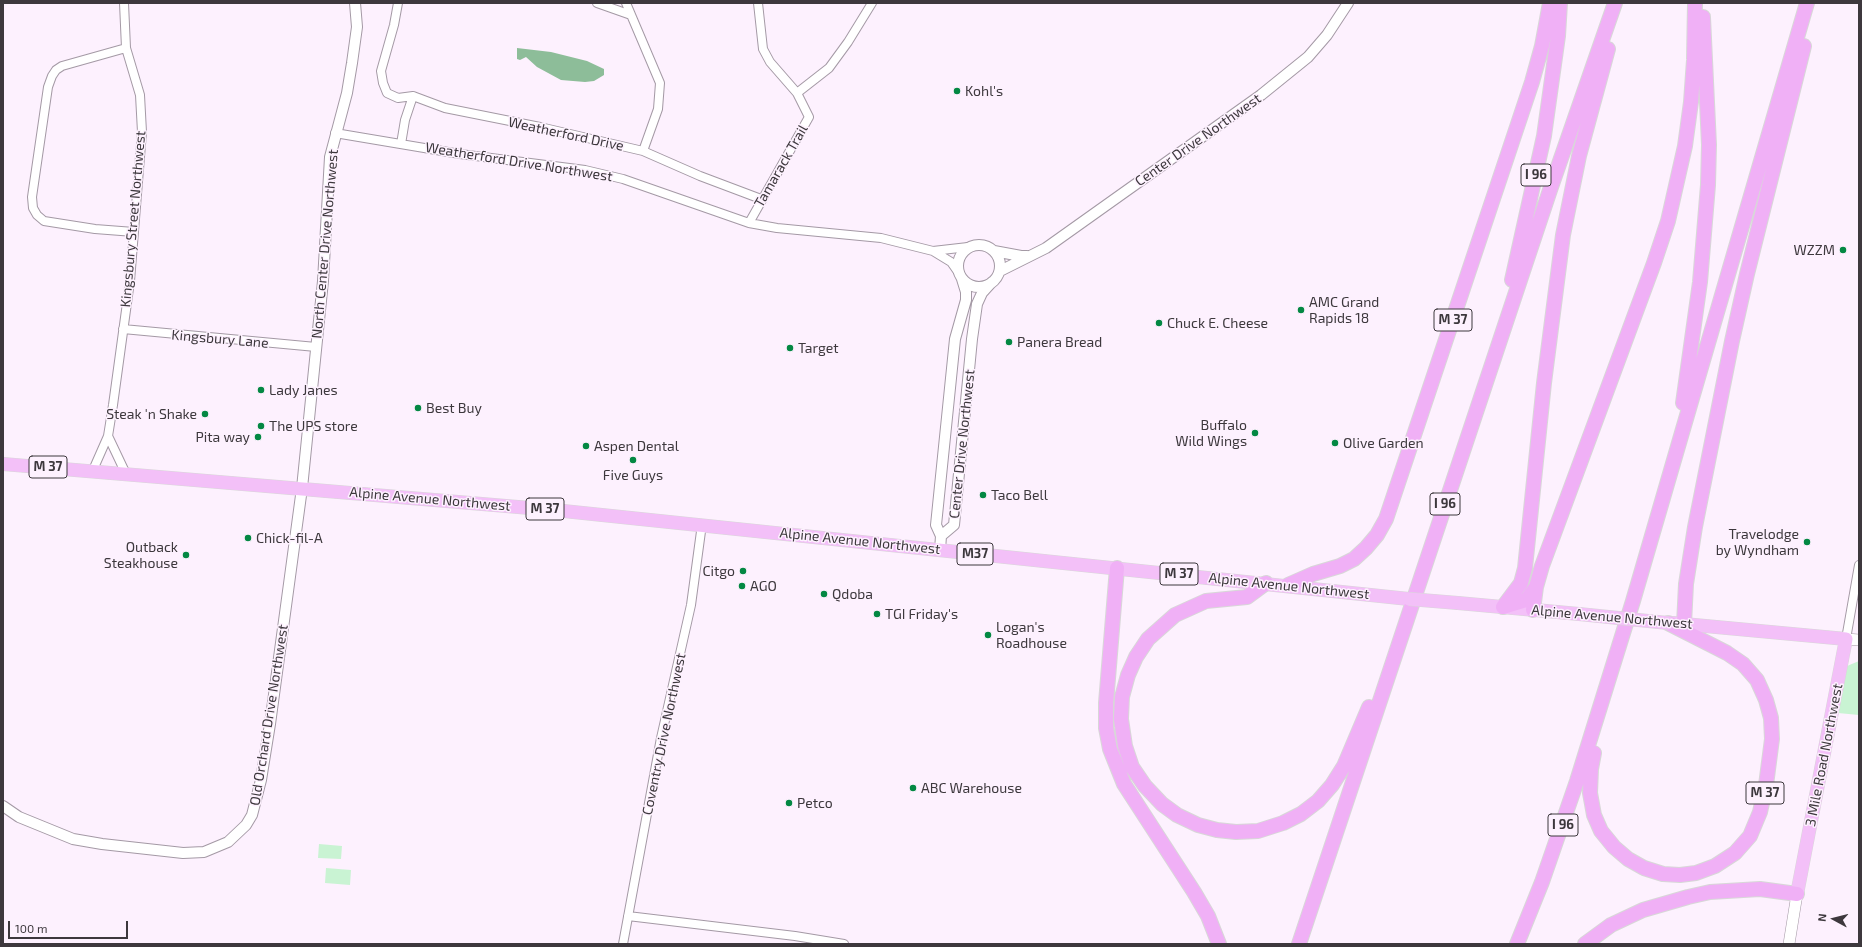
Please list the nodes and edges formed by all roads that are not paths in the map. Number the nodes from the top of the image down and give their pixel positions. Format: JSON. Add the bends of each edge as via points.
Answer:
{"nodes":[{"id":1,"x":124,"y":3,"type":"edge"},
{"id":2,"x":355,"y":3,"type":"edge"},
{"id":3,"x":398,"y":3,"type":"edge"},
{"id":4,"x":597,"y":3,"type":"edge"},
{"id":5,"x":626,"y":3,"type":"edge"},
{"id":6,"x":758,"y":3,"type":"edge"},
{"id":7,"x":872,"y":3,"type":"edge"},
{"id":8,"x":1348,"y":3,"type":"edge"},
{"id":9,"x":1550,"y":3,"type":"edge"},
{"id":10,"x":1560,"y":3,"type":"edge"},
{"id":11,"x":1616,"y":3,"type":"edge"},
{"id":12,"x":1695,"y":3,"type":"edge"},
{"id":13,"x":1702,"y":3,"type":"edge"},
{"id":14,"x":1807,"y":3,"type":"edge"},
{"id":15,"x":1816,"y":3,"type":"edge"},
{"id":16,"x":630,"y":15,"type":"junction"},
{"id":17,"x":126,"y":48,"type":"junction"},
{"id":18,"x":797,"y":93,"type":"junction"},
{"id":19,"x":413,"y":96,"type":"junction"},
{"id":20,"x":335,"y":133,"type":"junction"},
{"id":21,"x":401,"y":144,"type":"junction"},
{"id":22,"x":644,"y":151,"type":"junction"},
{"id":23,"x":761,"y":199,"type":"junction"},
{"id":24,"x":749,"y":223,"type":"junction"},
{"id":25,"x":134,"y":232,"type":"junction"},
{"id":26,"x":968,"y":247,"type":"junction"},
{"id":27,"x":933,"y":251,"type":"junction"},
{"id":28,"x":994,"y":251,"type":"junction"},
{"id":29,"x":1029,"y":256,"type":"junction"},
{"id":30,"x":1000,"y":271,"type":"junction"},
{"id":31,"x":960,"y":276,"type":"junction"},
{"id":32,"x":992,"y":282,"type":"junction"},
{"id":33,"x":123,"y":329,"type":"junction"},
{"id":34,"x":1498,"y":345,"type":"junction"},
{"id":35,"x":316,"y":347,"type":"junction"},
{"id":36,"x":108,"y":436,"type":"junction"},
{"id":37,"x":1674,"y":459,"type":"junction"},
{"id":38,"x":3,"y":464,"type":"edge"},
{"id":39,"x":93,"y":470,"type":"junction"},
{"id":40,"x":126,"y":474,"type":"junction"},
{"id":41,"x":302,"y":488,"type":"junction"},
{"id":42,"x":702,"y":524,"type":"junction"},
{"id":43,"x":941,"y":536,"type":"junction"},
{"id":44,"x":940,"y":550,"type":"junction"},
{"id":45,"x":1011,"y":557,"type":"joint"},
{"id":46,"x":1859,"y":565,"type":"edge"},
{"id":47,"x":1117,"y":568,"type":"junction"},
{"id":48,"x":1266,"y":583,"type":"junction"},
{"id":49,"x":1288,"y":585,"type":"junction"},
{"id":50,"x":1536,"y":587,"type":"junction"},
{"id":51,"x":1503,"y":607,"type":"junction"},
{"id":52,"x":1533,"y":610,"type":"junction"},
{"id":53,"x":1668,"y":623,"type":"junction"},
{"id":54,"x":1684,"y":624,"type":"junction"},
{"id":55,"x":1852,"y":639,"type":"edge"},
{"id":56,"x":1393,"y":662,"type":"junction"},
{"id":57,"x":1601,"y":703,"type":"junction"},
{"id":58,"x":3,"y":806,"type":"edge"},
{"id":59,"x":1796,"y":894,"type":"junction"},
{"id":60,"x":628,"y":916,"type":"junction"},
{"id":61,"x":623,"y":944,"type":"edge"},
{"id":62,"x":844,"y":944,"type":"edge"},
{"id":63,"x":1219,"y":944,"type":"edge"},
{"id":64,"x":1299,"y":944,"type":"edge"},
{"id":65,"x":1517,"y":944,"type":"edge"},
{"id":66,"x":1584,"y":944,"type":"edge"},
{"id":67,"x":1789,"y":944,"type":"edge"}],
"edges":[{"from":1,"to":17,"type":"street","name":"Kingsbury Street Northwest"},
{"from":2,"to":20,"type":"street","name":"North Center Drive Northwest","via":[[357,27],[352,63],[347,93]]},
{"from":3,"to":19,"type":"street","via":[[381,71],[387,93],[398,98]]},
{"from":4,"to":16,"type":"street"},
{"from":5,"to":16,"type":"street"},
{"from":6,"to":18,"type":"street","name":"Tamarack Trail","via":[[763,49],[770,62]]},
{"from":7,"to":18,"type":"street","via":[[829,68]]},
{"from":8,"to":29,"type":"street","name":"Center Drive Northwest","via":[[1327,35],[1308,57],[1261,95],[1046,248]]},
{"from":9,"to":49,"type":"highway","number":"M 37","via":[[1532,82],[1386,519],[1377,535],[1354,559]]},
{"from":10,"to":34,"type":"highway","number":"I 96","via":[[1544,136],[1502,316]]},
{"from":11,"to":34,"type":"highway"},
{"from":11,"to":51,"type":"highway","via":[[1613,28],[1584,135],[1563,235],[1544,383],[1525,568],[1521,583]]},
{"from":12,"to":50,"type":"highway","via":[[1690,109],[1685,146],[1668,221]]},
{"from":13,"to":37,"type":"highway","number":"I 96","via":[[1709,145],[1708,185],[1700,282]]},
{"from":14,"to":37,"type":"highway"},
{"from":15,"to":54,"type":"highway","via":[[1732,341],[1695,527],[1686,584]]},
{"from":16,"to":22,"type":"street","via":[[660,83],[658,109]]},
{"from":17,"to":25,"type":"street","name":"Kingsbury Street Northwest","via":[[140,95],[142,118]]},
{"from":17,"to":25,"type":"street","via":[[62,66],[52,76],[48,86],[32,197],[33,208],[44,221]]},
{"from":18,"to":23,"type":"street","name":"Tamarack Trail","via":[[809,117]]},
{"from":19,"to":21,"type":"street"},
{"from":19,"to":22,"type":"street","name":"Weatherford Drive","via":[[445,108]]},
{"from":20,"to":21,"type":"street","name":"Weatherford Drive Northwest"},
{"from":20,"to":35,"type":"street","name":"North Center Drive Northwest","via":[[330,157],[323,281]]},
{"from":21,"to":24,"type":"street","name":"Weatherford Drive Northwest","via":[[585,170],[624,178]]},
{"from":22,"to":23,"type":"street","name":"Weatherford Drive"},
{"from":23,"to":24,"type":"street","name":"Tamarack Trail"},
{"from":24,"to":27,"type":"street","name":"Weatherford Drive Northwest","via":[[881,238]]},
{"from":25,"to":33,"type":"street","name":"Kingsbury Street Northwest"},
{"from":26,"to":27,"type":"street","name":"Weatherford Drive Northwest"},
{"from":26,"to":28,"type":"street","via":[[982,244]]},
{"from":26,"to":31,"type":"street","via":[[958,258]]},
{"from":27,"to":31,"type":"street","name":"Weatherford Drive Northwest","via":[[951,262]]},
{"from":28,"to":29,"type":"street"},
{"from":28,"to":30,"type":"street","via":[[1000,264]]},
{"from":29,"to":30,"type":"street","name":"Center Drive Northwest"},
{"from":30,"to":32,"type":"street"},
{"from":31,"to":32,"type":"street","via":[[967,284],[980,287]]},
{"from":31,"to":43,"type":"street","name":"Center Drive Northwest","via":[[966,300],[955,339],[936,525]]},
{"from":32,"to":43,"type":"street","name":"Center Drive Northwest","via":[[982,293],[977,304],[954,525]]},
{"from":33,"to":35,"type":"street","name":"Kingsbury Lane"},
{"from":33,"to":36,"type":"street","name":"Kingsbury Street Northwest"},
{"from":34,"to":56,"type":"highway","number":"I 96"},
{"from":35,"to":41,"type":"street","name":"North Center Drive Northwest"},
{"from":36,"to":39,"type":"street","name":"Kingsbury Street Northwest"},
{"from":36,"to":40,"type":"street"},
{"from":37,"to":57,"type":"highway","number":"I 96","via":[[1634,601]]},
{"from":38,"to":39,"type":"highway","name":"Alpine Avenue Northwest","number":"M 37"},
{"from":39,"to":40,"type":"highway","name":"Alpine Avenue Northwest","number":"M 37"},
{"from":40,"to":41,"type":"highway","name":"Alpine Avenue Northwest","number":"M 37"},
{"from":41,"to":42,"type":"highway","name":"Alpine Avenue Northwest","number":"M 37"},
{"from":41,"to":58,"type":"street","name":"Old Orchard Drive Northwest","via":[[261,780],[256,804],[246,825],[228,842],[216,848],[184,853],[73,839],[19,816]]},
{"from":42,"to":44,"type":"highway","name":"Alpine Avenue Northwest","number":"M 37"},
{"from":42,"to":60,"type":"street","name":"Coventry Drive Northwest","via":[[691,605],[661,738]]},
{"from":43,"to":44,"type":"street"},
{"from":44,"to":45,"type":"highway","name":"Alpine Avenue Northwest","number":"M37"},
{"from":45,"to":47,"type":"highway","name":"Alpine Avenue Northwest","number":"M 37"},
{"from":46,"to":55,"type":"street","name":"3 Mile Road Northwest"},
{"from":47,"to":48,"type":"highway","name":"Alpine Avenue Northwest","number":"M 37"},
{"from":47,"to":63,"type":"highway","via":[[1106,703],[1106,728],[1110,749],[1124,784],[1194,892],[1208,916]]},
{"from":48,"to":49,"type":"highway","name":"Alpine Avenue Northwest","number":"M 37"},
{"from":48,"to":56,"type":"highway","via":[[1247,597],[1206,601],[1175,615],[1148,639],[1128,675],[1122,697],[1121,719],[1125,746],[1132,767],[1145,786],[1177,815],[1198,825],[1236,832],[1258,831],[1301,814],[1318,801],[1344,766],[1377,686]]},
{"from":49,"to":51,"type":"highway","name":"Alpine Avenue Northwest","number":"M 37","bridge":true},
{"from":50,"to":51,"type":"highway","via":[[1526,600]]},
{"from":50,"to":52,"type":"highway"},
{"from":51,"to":52,"type":"highway","name":"Alpine Avenue Northwest","number":"M 37"},
{"from":52,"to":53,"type":"highway","name":"Alpine Avenue Northwest","number":"M 37","bridge":true},
{"from":53,"to":54,"type":"highway","name":"Alpine Avenue Northwest"},
{"from":53,"to":57,"type":"highway","number":"M 37","via":[[1743,664],[1757,680],[1768,706],[1772,739],[1760,812],[1750,836],[1735,853],[1715,866],[1680,875],[1663,874],[1644,868],[1614,847],[1594,815],[1590,793]]},
{"from":54,"to":55,"type":"highway","name":"Alpine Avenue Northwest"},
{"from":55,"to":59,"type":"highway","name":"3 Mile Road Northwest"},
{"from":56,"to":64,"type":"highway","number":"I 96"},
{"from":57,"to":65,"type":"highway","number":"I 96","via":[[1560,831]]},
{"from":59,"to":66,"type":"highway","via":[[1760,889],[1688,896],[1643,910],[1611,925]]},
{"from":59,"to":67,"type":"main road","name":"3 Mile Road Northwest"},
{"from":60,"to":61,"type":"street","name":"Coventry Drive Northwest"},
{"from":60,"to":62,"type":"street"}]}
